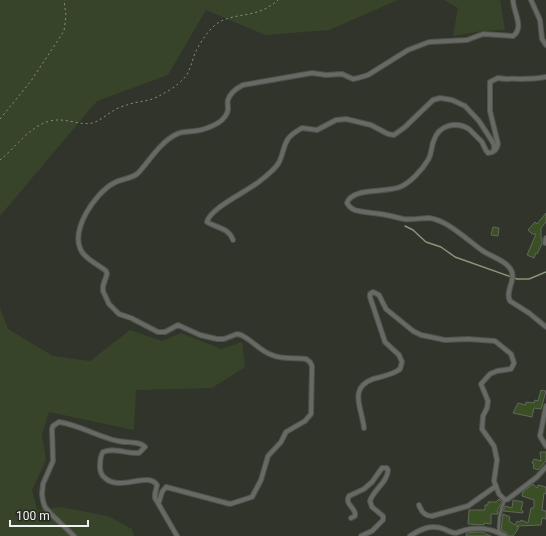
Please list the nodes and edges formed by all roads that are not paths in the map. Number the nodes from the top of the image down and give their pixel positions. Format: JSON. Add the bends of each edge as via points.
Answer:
{"nodes":[{"id":1,"x":513,"y":0,"type":"edge"},
{"id":2,"x":531,"y":0,"type":"edge"},
{"id":3,"x":546,"y":44,"type":"edge"},
{"id":4,"x":546,"y":77,"type":"edge"},
{"id":5,"x":494,"y":151,"type":"junction"},
{"id":6,"x":546,"y":238,"type":"edge"},
{"id":7,"x":233,"y":240,"type":"dead end"},
{"id":8,"x":545,"y":244,"type":"dead end"},
{"id":9,"x":546,"y":327,"type":"edge"},
{"id":10,"x":546,"y":406,"type":"edge"},
{"id":11,"x":545,"y":416,"type":"edge"},
{"id":12,"x":364,"y":428,"type":"dead end"},
{"id":13,"x":546,"y":446,"type":"edge"},
{"id":14,"x":546,"y":467,"type":"edge"},
{"id":15,"x":496,"y":486,"type":"junction"},
{"id":16,"x":505,"y":500,"type":"junction"},
{"id":17,"x":158,"y":502,"type":"junction"},
{"id":18,"x":419,"y":505,"type":"dead end"},
{"id":19,"x":351,"y":518,"type":"dead end"},
{"id":20,"x":500,"y":533,"type":"junction"},
{"id":21,"x":74,"y":536,"type":"edge"},
{"id":22,"x":177,"y":536,"type":"edge"},
{"id":23,"x":361,"y":536,"type":"edge"},
{"id":24,"x":410,"y":536,"type":"edge"},
{"id":25,"x":505,"y":536,"type":"edge"}],
"edges":[{"from":1,"to":17,"type":"street","via":[[518,24],[518,31],[513,36],[483,34],[467,40],[429,42],[408,50],[368,75],[353,79],[342,74],[312,73],[243,85],[229,97],[228,111],[220,122],[205,129],[172,136],[137,174],[114,182],[96,198],[79,228],[78,240],[82,251],[91,261],[106,271],[102,291],[109,304],[119,314],[158,332],[165,332],[178,325],[217,339],[241,334],[272,355],[306,359],[312,366],[311,414],[305,421],[286,432],[268,456],[261,480],[252,497],[230,504],[166,487]]},
{"from":2,"to":3,"type":"street","via":[[540,20],[542,39]]},
{"from":4,"to":5,"type":"street","via":[[528,80],[498,78],[490,82],[490,111],[498,144]]},
{"from":5,"to":7,"type":"street","via":[[494,145],[485,128],[465,106],[440,98],[433,100],[394,135],[371,125],[346,119],[336,120],[317,130],[302,128],[287,140],[282,156],[271,172],[208,217],[207,222],[226,230]]},
{"from":5,"to":9,"type":"street","via":[[488,153],[481,141],[464,127],[458,124],[449,125],[436,134],[428,161],[408,182],[391,190],[351,196],[347,203],[358,211],[403,219],[432,219],[454,230],[510,268],[513,278],[508,292],[510,301],[529,312]]},
{"from":6,"to":8,"type":"street"},
{"from":10,"to":11,"type":"street"},
{"from":11,"to":13,"type":"street","via":[[540,436]]},
{"from":12,"to":15,"type":"street","via":[[358,398],[359,390],[367,382],[397,371],[402,362],[399,355],[385,342],[370,297],[373,292],[379,295],[386,309],[420,335],[445,340],[495,341],[511,354],[514,363],[511,369],[490,374],[481,384],[488,401],[482,429],[493,443],[498,460],[494,477]]},
{"from":14,"to":16,"type":"street","via":[[537,477]]},
{"from":15,"to":16,"type":"street"},
{"from":15,"to":18,"type":"street","via":[[468,506],[432,516],[424,514]]},
{"from":16,"to":20,"type":"lane","via":[[500,511]]},
{"from":17,"to":21,"type":"street","via":[[155,494],[157,485],[152,480],[113,484],[101,473],[100,458],[103,452],[115,449],[139,453],[145,447],[141,443],[109,439],[64,423],[56,424],[52,429],[53,461],[43,484],[42,494],[45,507]]},
{"from":17,"to":22,"type":"street"},
{"from":19,"to":23,"type":"street","via":[[355,513],[348,503],[349,496],[364,489],[381,470],[387,468],[388,475],[370,501],[383,520],[372,532]]},
{"from":20,"to":24,"type":"street","via":[[486,529],[454,533],[432,526]]},
{"from":20,"to":25,"type":"street"}]}
